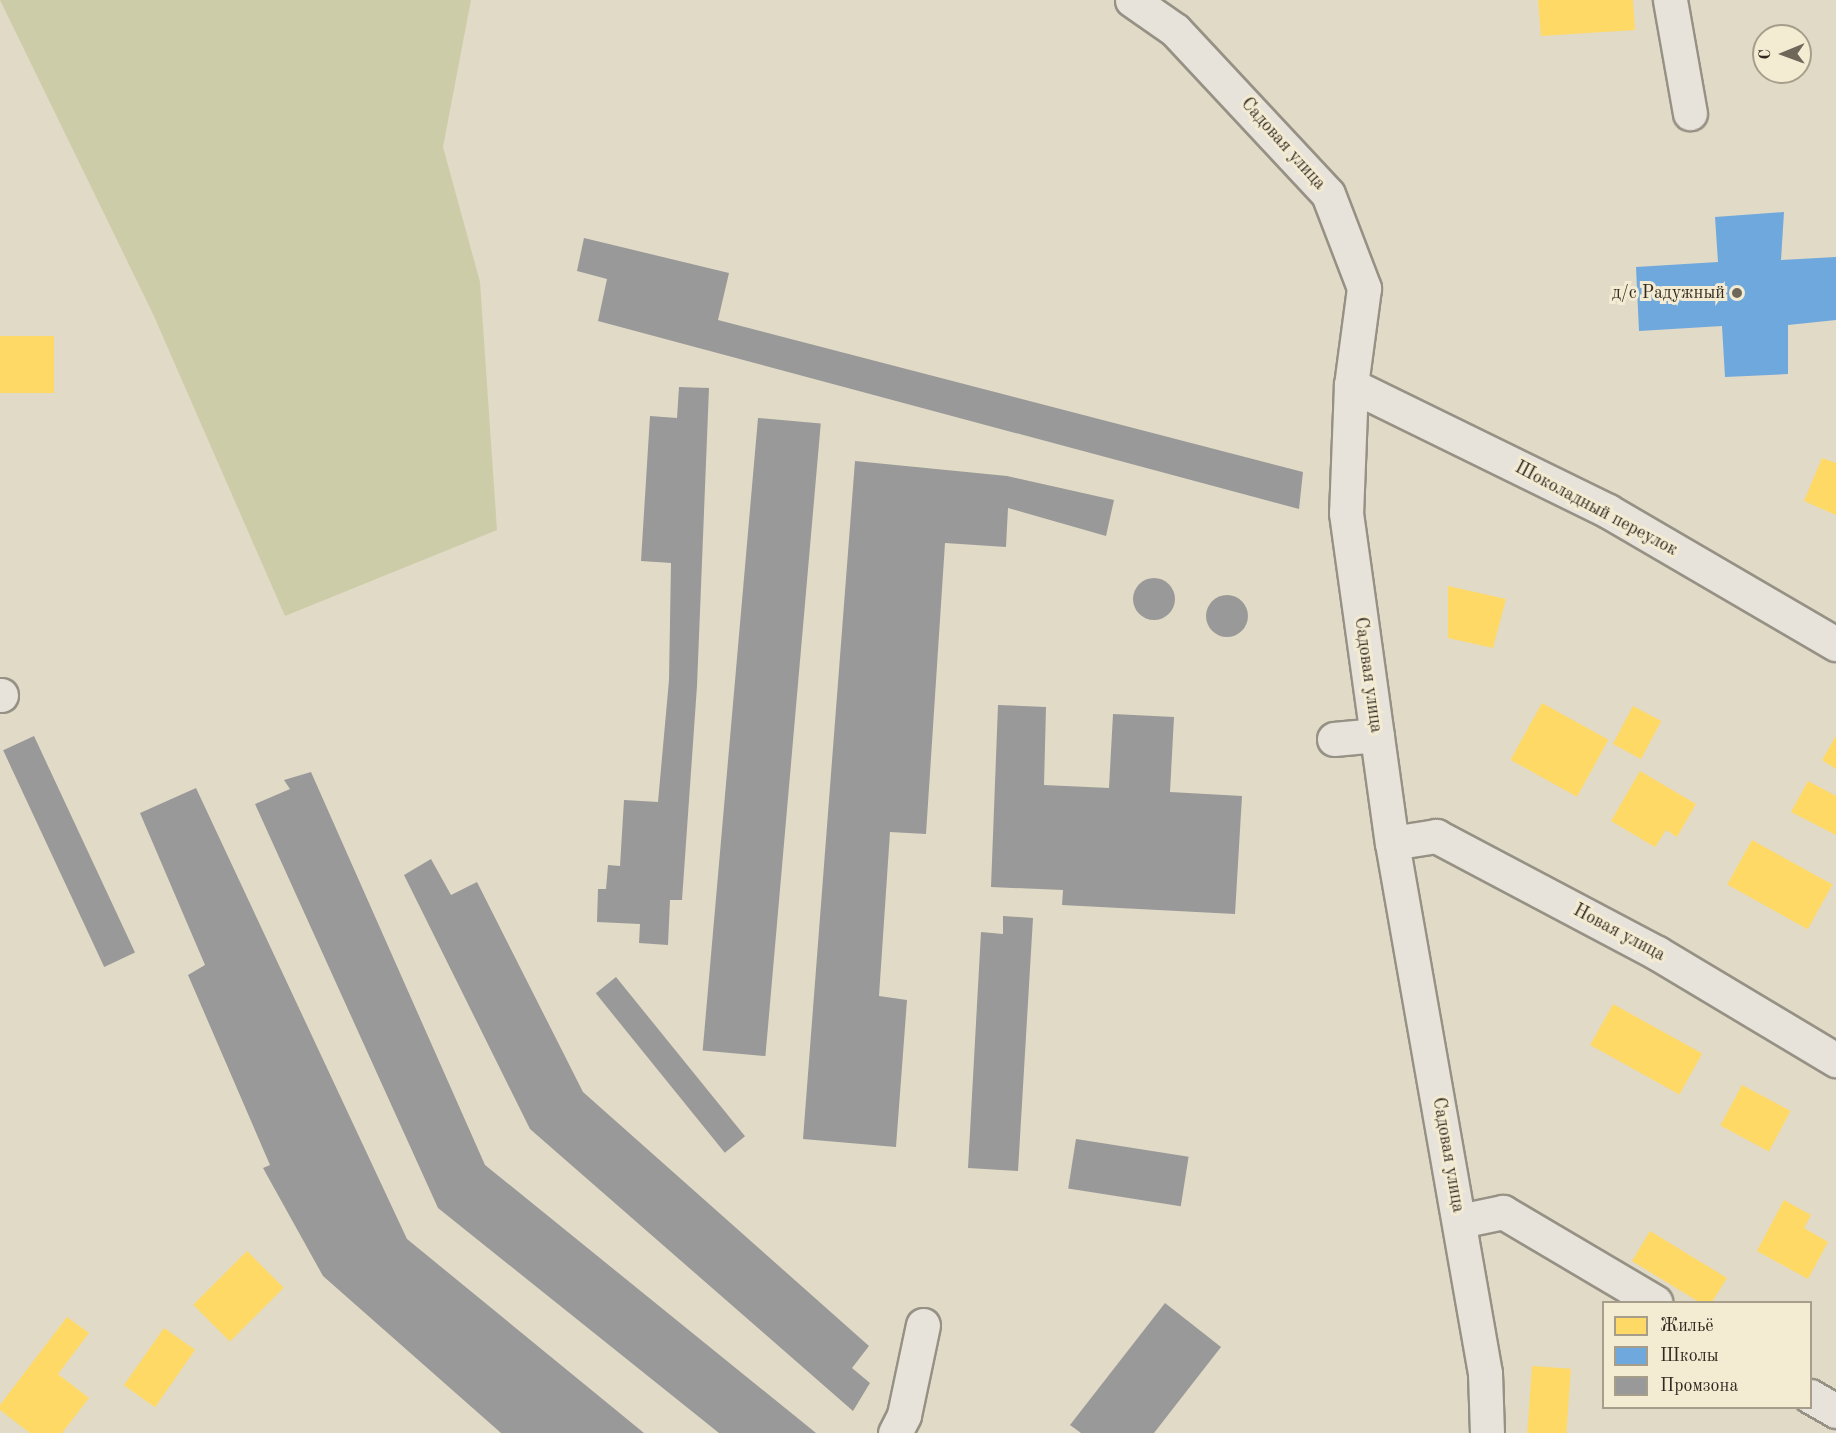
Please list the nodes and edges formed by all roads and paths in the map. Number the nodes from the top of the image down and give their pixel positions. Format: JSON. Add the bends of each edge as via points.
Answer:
{"nodes":[{"id":1,"x":1132,"y":0,"type":"edge"},
{"id":2,"x":1670,"y":0,"type":"edge"},
{"id":3,"x":1690,"y":113,"type":"dead end"},
{"id":4,"x":1351,"y":385,"type":"junction"},
{"id":5,"x":1836,"y":644,"type":"edge"},
{"id":6,"x":1377,"y":735,"type":"junction"},
{"id":7,"x":1334,"y":740,"type":"dead end"},
{"id":8,"x":1392,"y":843,"type":"junction"},
{"id":9,"x":1836,"y":1060,"type":"edge"},
{"id":10,"x":1460,"y":1221,"type":"junction"},
{"id":11,"x":1653,"y":1301,"type":"edge"},
{"id":12,"x":923,"y":1324,"type":"dead end"},
{"id":13,"x":1812,"y":1397,"type":"edge"},
{"id":14,"x":1836,"y":1411,"type":"edge"},
{"id":15,"x":895,"y":1433,"type":"edge"},
{"id":16,"x":1487,"y":1433,"type":"edge"}],
"edges":[{"from":1,"to":4,"type":"street","name":"Садовая улица","via":[[1175,30],[1328,194],[1364,288]]},
{"from":2,"to":3,"type":"street"},
{"from":4,"to":5,"type":"street","name":"Шоколадный переулок","via":[[1608,512]]},
{"from":4,"to":6,"type":"street","name":"Садовая улица","via":[[1346,513]]},
{"from":6,"to":7,"type":"street"},
{"from":6,"to":8,"type":"street","name":"Садовая улица"},
{"from":8,"to":9,"type":"street","name":"Новая улица","via":[[1436,836],[1657,953]]},
{"from":8,"to":10,"type":"street","name":"Садовая улица"},
{"from":10,"to":11,"type":"street","via":[[1503,1212]]},
{"from":10,"to":16,"type":"street","name":"Садовая улица","via":[[1485,1372]]},
{"from":12,"to":15,"type":"street","via":[[904,1415]]},
{"from":13,"to":14,"type":"street"}]}
